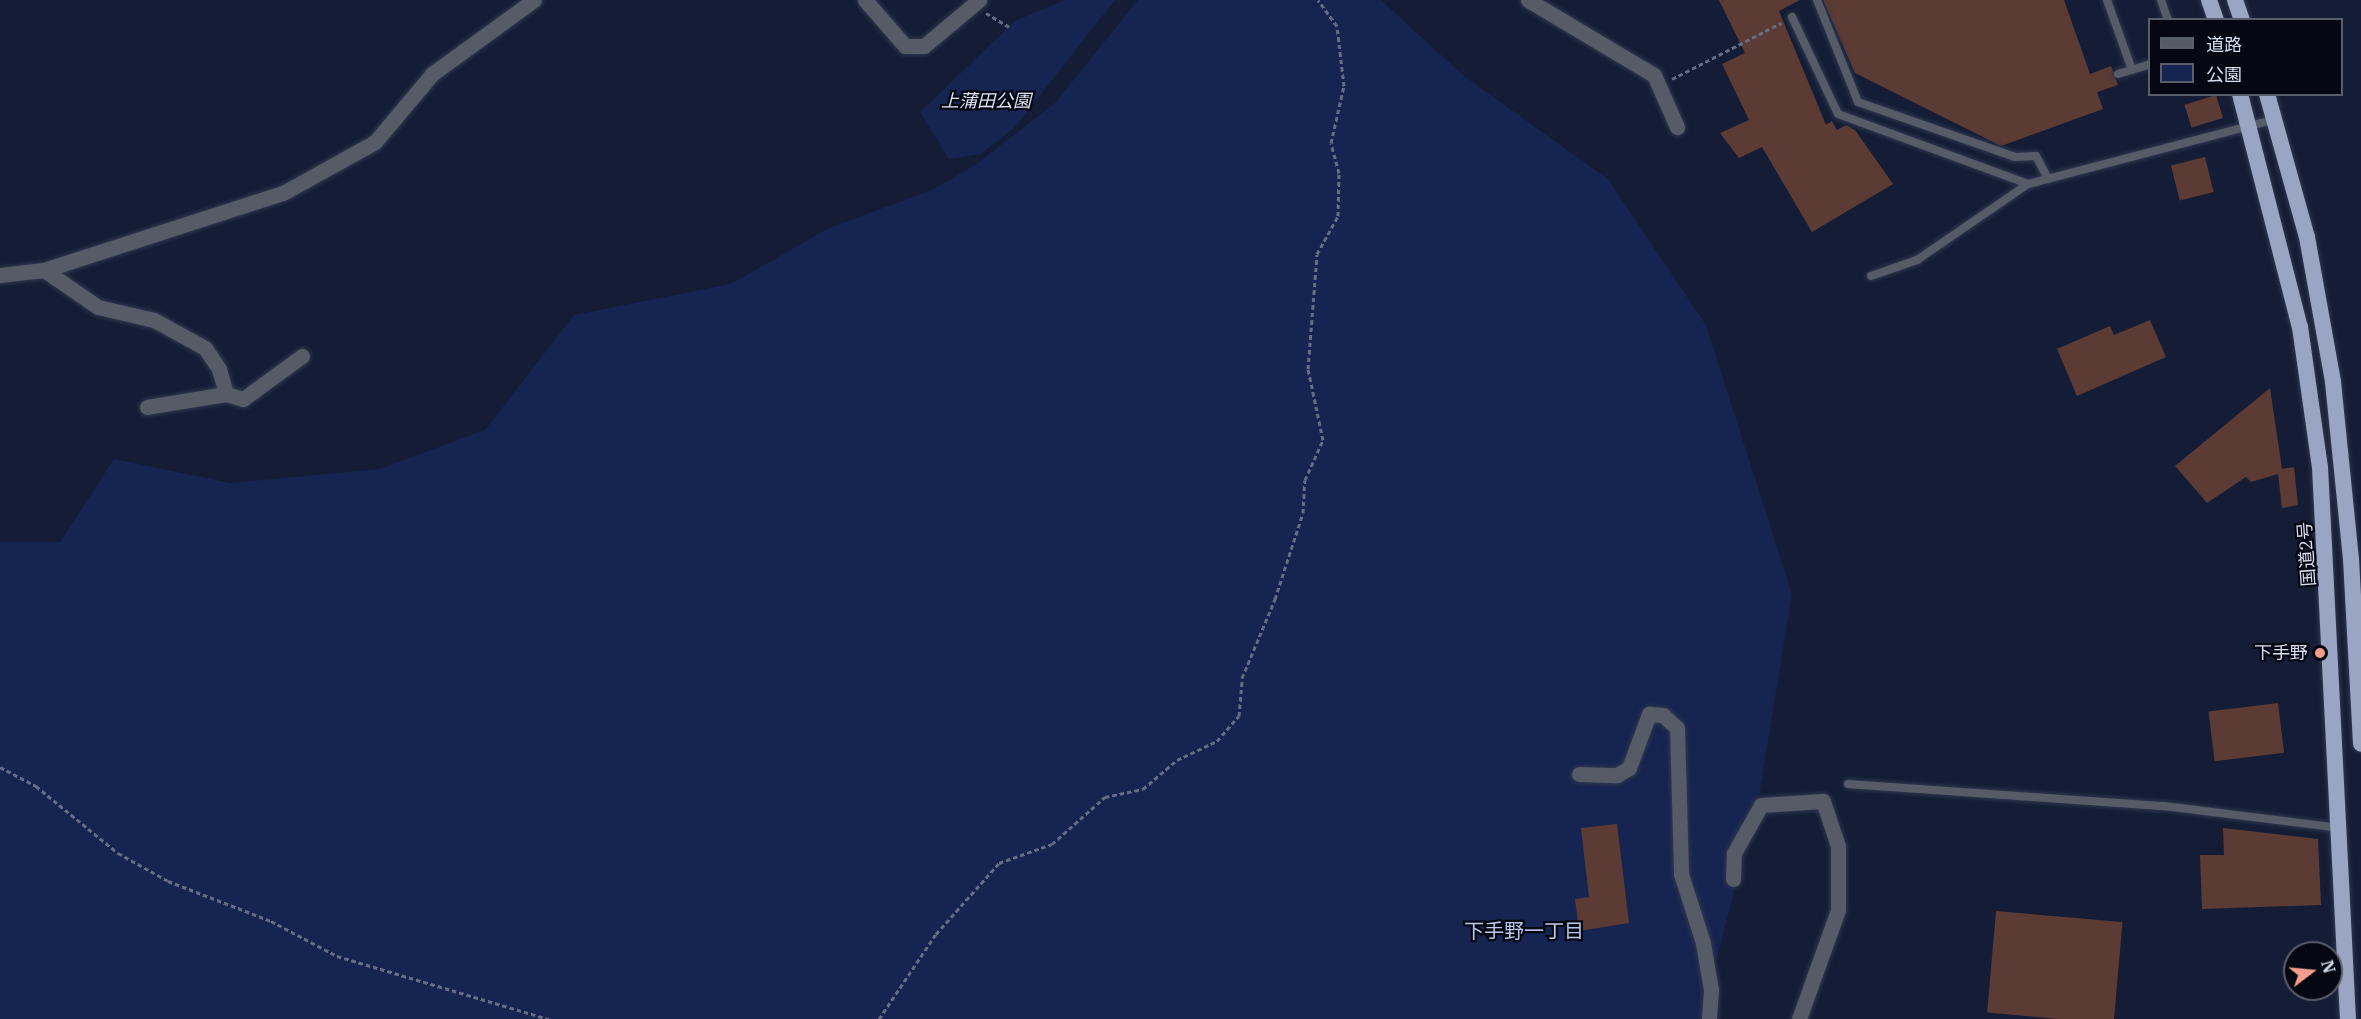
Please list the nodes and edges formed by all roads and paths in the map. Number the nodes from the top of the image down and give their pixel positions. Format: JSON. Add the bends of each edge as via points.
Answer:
{"nodes":[{"id":1,"x":534,"y":0,"type":"edge"},
{"id":2,"x":865,"y":0,"type":"edge"},
{"id":3,"x":1318,"y":0,"type":"edge"},
{"id":4,"x":1528,"y":0,"type":"edge"},
{"id":5,"x":1817,"y":0,"type":"edge"},
{"id":6,"x":2107,"y":0,"type":"edge"},
{"id":7,"x":2161,"y":0,"type":"edge"},
{"id":8,"x":2209,"y":0,"type":"edge"},
{"id":9,"x":2235,"y":0,"type":"edge"},
{"id":10,"x":977,"y":3,"type":"edge"},
{"id":11,"x":1792,"y":17,"type":"joint"},
{"id":12,"x":2168,"y":18,"type":"edge"},
{"id":13,"x":2215,"y":18,"type":"edge"},
{"id":14,"x":2241,"y":18,"type":"edge"},
{"id":15,"x":1009,"y":27,"type":"dead end"},
{"id":16,"x":2148,"y":65,"type":"edge"},
{"id":17,"x":2132,"y":70,"type":"junction"},
{"id":18,"x":2118,"y":74,"type":"dead end"},
{"id":19,"x":1660,"y":85,"type":"junction"},
{"id":20,"x":2241,"y":96,"type":"edge"},
{"id":21,"x":2268,"y":96,"type":"edge"},
{"id":22,"x":2275,"y":119,"type":"junction"},
{"id":23,"x":1677,"y":127,"type":"dead end"},
{"id":24,"x":2250,"y":127,"type":"junction"},
{"id":25,"x":2048,"y":179,"type":"junction"},
{"id":26,"x":2028,"y":184,"type":"junction"},
{"id":27,"x":44,"y":270,"type":"junction"},
{"id":28,"x":0,"y":275,"type":"edge"},
{"id":29,"x":1870,"y":276,"type":"dead end"},
{"id":30,"x":302,"y":357,"type":"dead end"},
{"id":31,"x":226,"y":394,"type":"junction"},
{"id":32,"x":147,"y":407,"type":"dead end"},
{"id":33,"x":2356,"y":559,"type":"edge"},
{"id":34,"x":2361,"y":744,"type":"edge"},
{"id":35,"x":0,"y":767,"type":"edge"},
{"id":36,"x":1579,"y":774,"type":"dead end"},
{"id":37,"x":1848,"y":784,"type":"dead end"},
{"id":38,"x":2342,"y":828,"type":"junction"},
{"id":39,"x":1733,"y":879,"type":"dead end"},
{"id":40,"x":549,"y":1019,"type":"edge"},
{"id":41,"x":879,"y":1019,"type":"edge"},
{"id":42,"x":1709,"y":1019,"type":"edge"},
{"id":43,"x":1799,"y":1019,"type":"edge"},
{"id":44,"x":2348,"y":1019,"type":"edge"}],
"edges":[{"from":1,"to":27,"type":"street","via":[[432,74],[365,148],[283,193]]},
{"from":2,"to":10,"type":"street","via":[[905,46],[924,46]]},
{"from":3,"to":41,"type":"path","via":[[1338,26],[1344,86],[1331,143],[1339,173],[1338,216],[1317,254],[1308,369],[1323,440],[1305,480],[1304,513],[1275,599],[1242,678],[1239,716],[1217,741],[1177,760],[1143,789],[1105,797],[1052,844],[999,863],[936,934]]},
{"from":4,"to":19,"type":"street","via":[[1654,75]]},
{"from":5,"to":25,"type":"lane","via":[[1858,102],[2015,156],[2037,156]]},
{"from":6,"to":17,"type":"lane"},
{"from":7,"to":12,"type":"lane"},
{"from":8,"to":13,"type":"highway"},
{"from":9,"to":14,"type":"highway"},
{"from":10,"to":15,"type":"path"},
{"from":11,"to":19,"type":"path"},
{"from":11,"to":26,"type":"lane","via":[[1838,114]]},
{"from":16,"to":17,"type":"lane"},
{"from":17,"to":18,"type":"lane"},
{"from":19,"to":23,"type":"street"},
{"from":20,"to":24,"type":"highway","name":"国道2号"},
{"from":21,"to":22,"type":"highway"},
{"from":22,"to":24,"type":"lane"},
{"from":22,"to":33,"type":"highway","via":[[2323,316]]},
{"from":24,"to":25,"type":"lane"},
{"from":24,"to":38,"type":"highway","name":"国道2号","via":[[2284,255],[2313,404]]},
{"from":25,"to":26,"type":"lane"},
{"from":26,"to":29,"type":"lane","via":[[1917,260]]},
{"from":27,"to":28,"type":"street"},
{"from":27,"to":31,"type":"street","via":[[98,307],[154,320],[205,348]]},
{"from":30,"to":31,"type":"street","via":[[243,399]]},
{"from":31,"to":32,"type":"street"},
{"from":33,"to":34,"type":"highway"},
{"from":35,"to":40,"type":"path","via":[[36,786],[118,853],[168,881],[271,921],[338,956]]},
{"from":36,"to":42,"type":"street","via":[[1617,775],[1629,768],[1649,714],[1663,715],[1677,728],[1681,874],[1703,942],[1711,990]]},
{"from":37,"to":38,"type":"lane","via":[[2164,806]]},
{"from":38,"to":44,"type":"highway","name":"国道2号"},
{"from":39,"to":43,"type":"street","via":[[1734,853],[1761,805],[1822,801],[1838,846],[1838,910]]}]}
